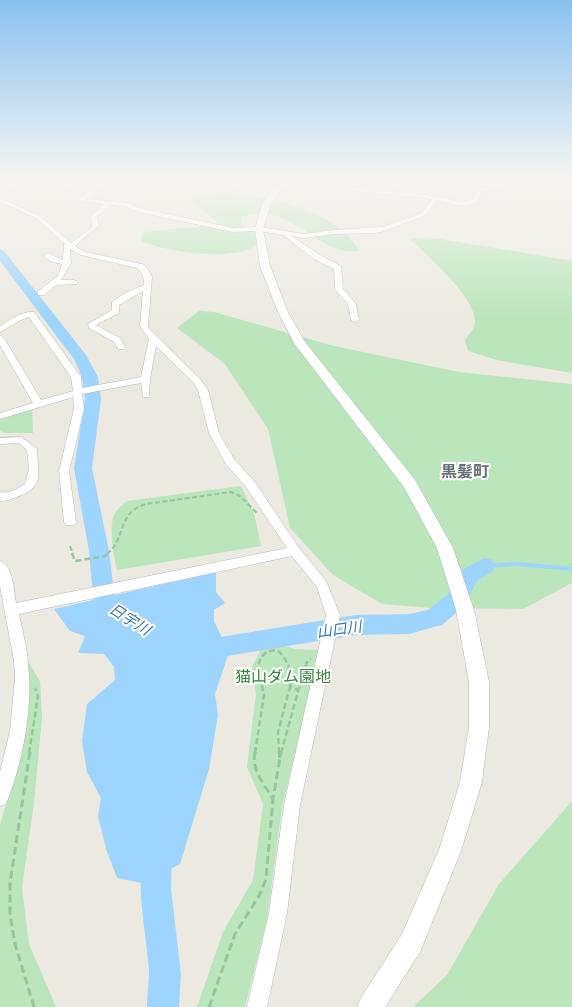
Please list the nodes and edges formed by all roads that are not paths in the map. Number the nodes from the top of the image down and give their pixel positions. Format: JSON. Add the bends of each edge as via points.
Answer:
{"nodes":[{"id":1,"x":49,"y":227,"type":"edge"},
{"id":2,"x":95,"y":227,"type":"edge"},
{"id":3,"x":220,"y":227,"type":"edge"},
{"id":4,"x":249,"y":227,"type":"edge"},
{"id":5,"x":260,"y":227,"type":"edge"},
{"id":6,"x":266,"y":227,"type":"edge"},
{"id":7,"x":388,"y":227,"type":"edge"},
{"id":8,"x":283,"y":233,"type":"junction"},
{"id":9,"x":69,"y":244,"type":"junction"},
{"id":10,"x":48,"y":255,"type":"dead end"},
{"id":11,"x":67,"y":261,"type":"junction"},
{"id":12,"x":95,"y":263,"type":"dead end"},
{"id":13,"x":74,"y":282,"type":"dead end"},
{"id":14,"x":56,"y":283,"type":"junction"},
{"id":15,"x":148,"y":286,"type":"junction"},
{"id":16,"x":41,"y":293,"type":"dead end"},
{"id":17,"x":355,"y":320,"type":"dead end"},
{"id":18,"x":0,"y":330,"type":"edge"},
{"id":19,"x":0,"y":338,"type":"edge"},
{"id":20,"x":153,"y":340,"type":"junction"},
{"id":21,"x":121,"y":347,"type":"dead end"},
{"id":22,"x":145,"y":379,"type":"junction"},
{"id":23,"x":78,"y":392,"type":"junction"},
{"id":24,"x":146,"y":395,"type":"dead end"},
{"id":25,"x":38,"y":404,"type":"junction"},
{"id":26,"x":0,"y":416,"type":"edge"},
{"id":27,"x":0,"y":440,"type":"edge"},
{"id":28,"x":0,"y":496,"type":"edge"},
{"id":29,"x":70,"y":522,"type":"dead end"},
{"id":30,"x":295,"y":551,"type":"junction"},
{"id":31,"x":0,"y":566,"type":"edge"},
{"id":32,"x":15,"y":610,"type":"junction"},
{"id":33,"x":0,"y":798,"type":"edge"},
{"id":34,"x":257,"y":1007,"type":"edge"},
{"id":35,"x":370,"y":1007,"type":"edge"}],
"edges":[{"from":1,"to":9,"type":"street"},
{"from":2,"to":9,"type":"street"},
{"from":3,"to":4,"type":"street","via":[[233,230]]},
{"from":5,"to":35,"type":"street","via":[[265,266],[300,343],[410,484],[445,548],[465,610],[479,682],[479,726],[471,782],[450,851],[411,943]]},
{"from":6,"to":8,"type":"street"},
{"from":7,"to":8,"type":"street","via":[[375,231],[304,236]]},
{"from":8,"to":17,"type":"street","via":[[338,268],[339,289],[352,304]]},
{"from":9,"to":11,"type":"street"},
{"from":9,"to":15,"type":"street","via":[[83,254],[139,266],[148,277]]},
{"from":10,"to":11,"type":"street"},
{"from":11,"to":12,"type":"street"},
{"from":11,"to":14,"type":"street","via":[[63,275]]},
{"from":13,"to":14,"type":"street"},
{"from":14,"to":16,"type":"street"},
{"from":15,"to":20,"type":"street","via":[[144,326]]},
{"from":15,"to":21,"type":"street","via":[[120,299],[115,304],[116,311],[92,324],[117,340]]},
{"from":18,"to":23,"type":"street","via":[[31,314],[76,377]]},
{"from":19,"to":25,"type":"street"},
{"from":20,"to":22,"type":"street"},
{"from":20,"to":30,"type":"street","via":[[197,380],[203,390],[214,433],[230,461],[250,484]]},
{"from":22,"to":23,"type":"street"},
{"from":22,"to":24,"type":"street"},
{"from":23,"to":25,"type":"street"},
{"from":23,"to":29,"type":"street","via":[[76,427],[64,471]]},
{"from":25,"to":26,"type":"street"},
{"from":27,"to":28,"type":"street","via":[[21,440],[32,450],[34,469],[29,488]]},
{"from":30,"to":32,"type":"street"},
{"from":30,"to":34,"type":"street","via":[[322,585],[333,615],[292,805],[278,913]]},
{"from":31,"to":32,"type":"street"},
{"from":32,"to":33,"type":"street","via":[[21,668],[20,716]]}]}
